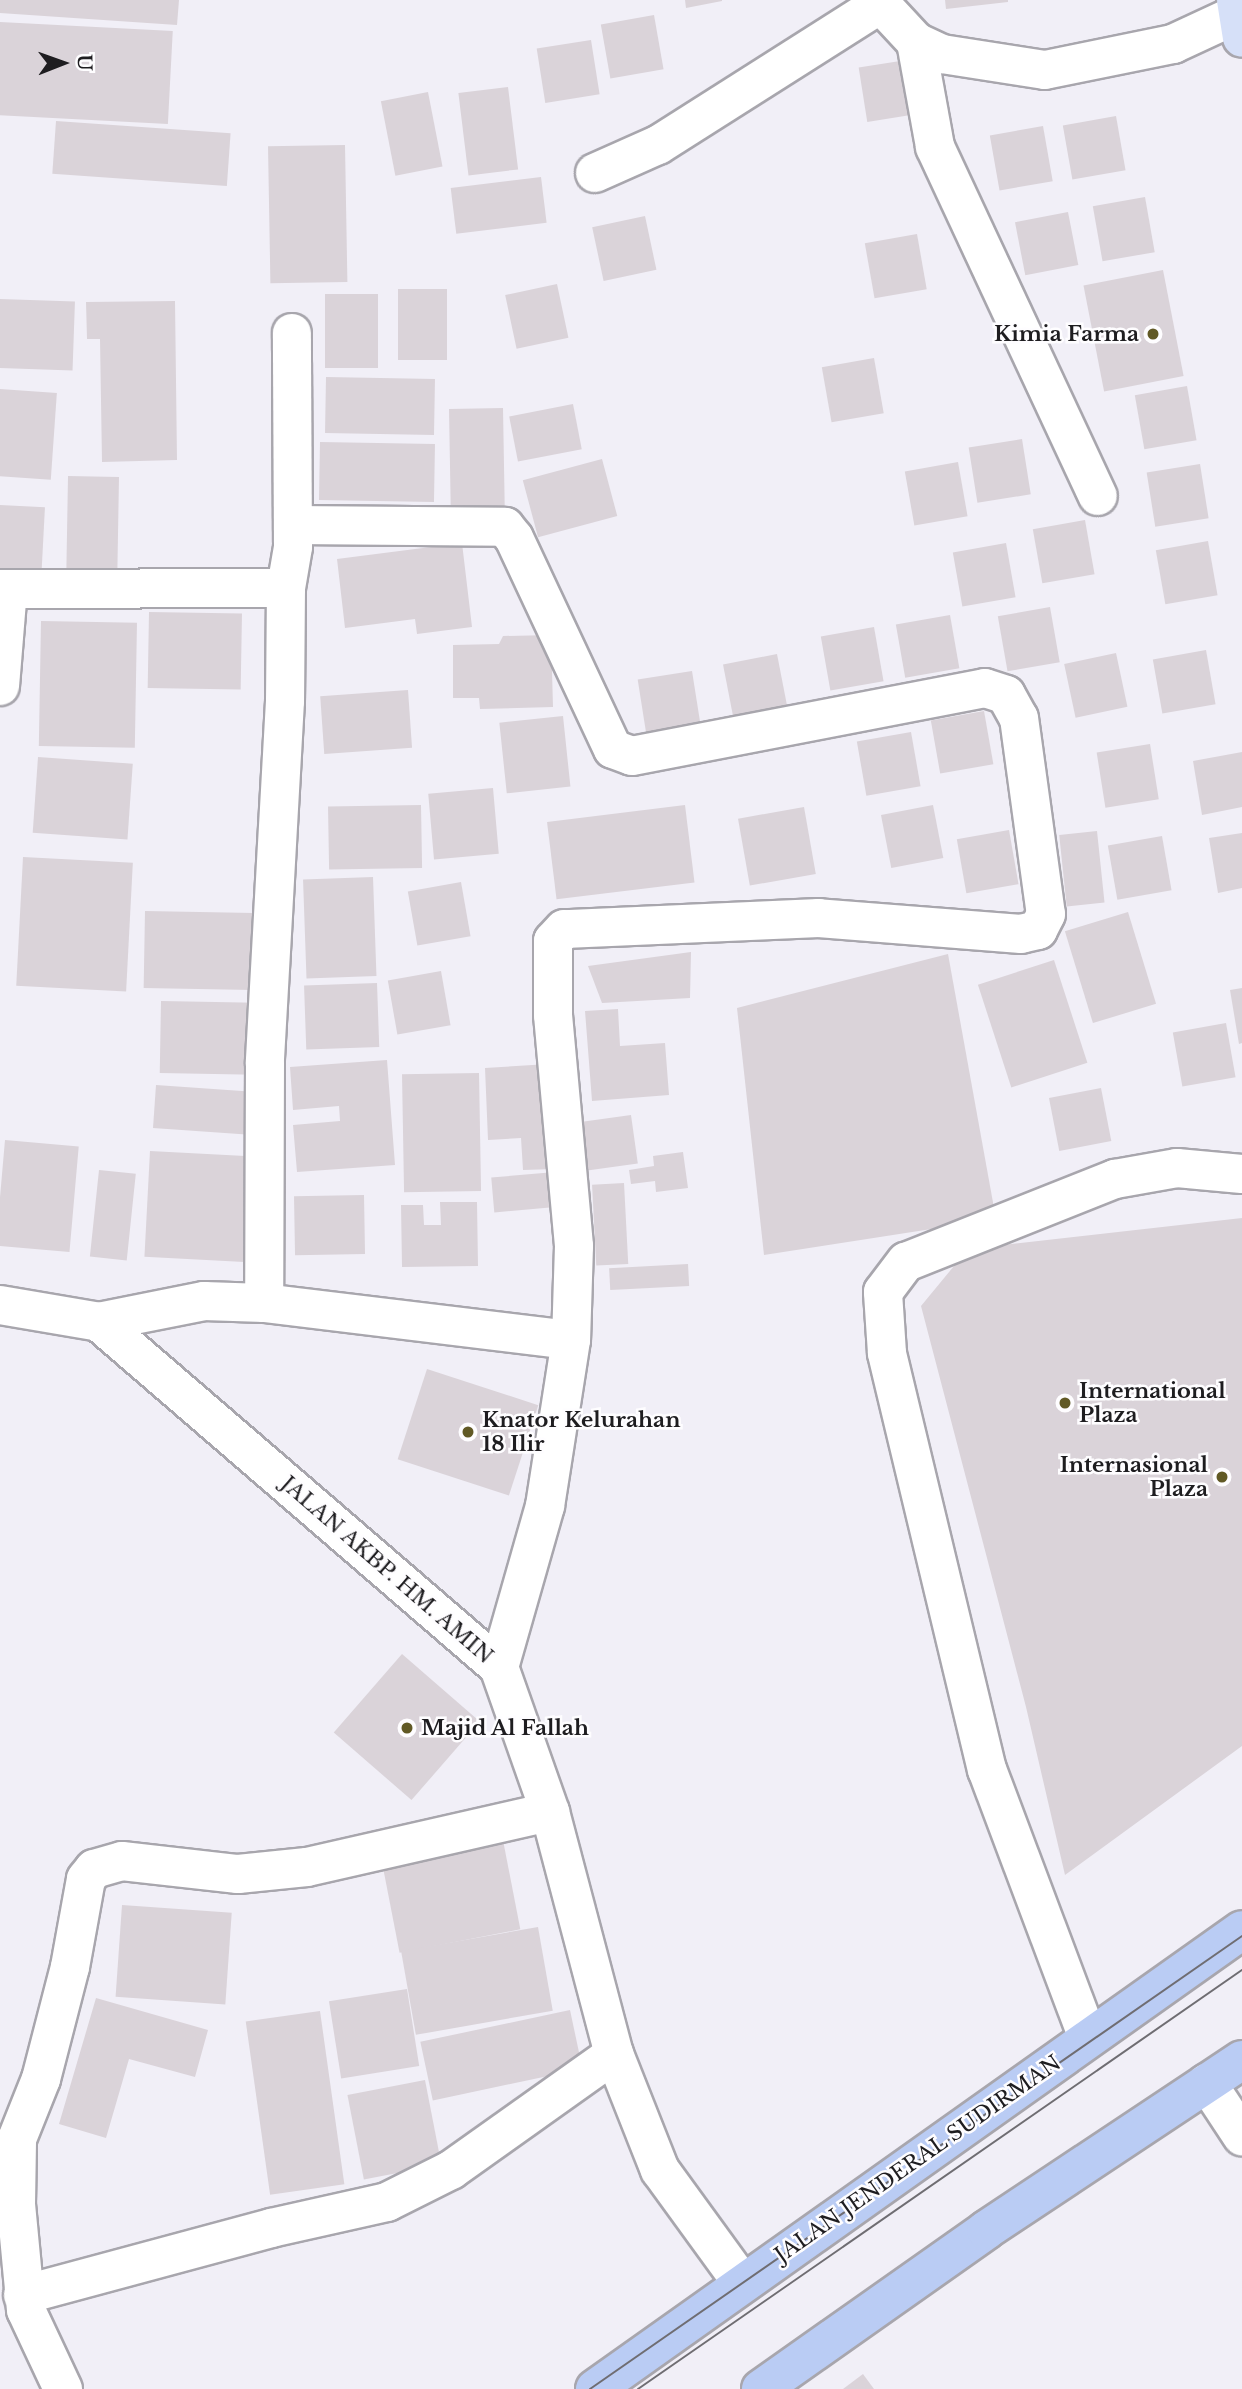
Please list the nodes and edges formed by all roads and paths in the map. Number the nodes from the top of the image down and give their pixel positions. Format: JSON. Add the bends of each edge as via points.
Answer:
{"nodes":[{"id":1,"x":879,"y":2,"type":"edge"},
{"id":2,"x":1240,"y":16,"type":"edge"},
{"id":3,"x":916,"y":42,"type":"junction"},
{"id":4,"x":595,"y":173,"type":"dead end"},
{"id":5,"x":292,"y":333,"type":"dead end"},
{"id":6,"x":1098,"y":496,"type":"dead end"},
{"id":7,"x":293,"y":525,"type":"junction"},
{"id":8,"x":286,"y":588,"type":"junction"},
{"id":9,"x":4,"y":589,"type":"edge"},
{"id":10,"x":0,"y":686,"type":"edge"},
{"id":11,"x":1242,"y":1174,"type":"edge"},
{"id":12,"x":264,"y":1303,"type":"junction"},
{"id":13,"x":0,"y":1305,"type":"edge"},
{"id":14,"x":99,"y":1322,"type":"junction"},
{"id":15,"x":571,"y":1340,"type":"junction"},
{"id":16,"x":499,"y":1667,"type":"junction"},
{"id":17,"x":550,"y":1812,"type":"junction"},
{"id":18,"x":1242,"y":1930,"type":"edge"},
{"id":19,"x":1088,"y":2038,"type":"junction"},
{"id":20,"x":614,"y":2054,"type":"junction"},
{"id":21,"x":1242,"y":2060,"type":"edge"},
{"id":22,"x":1207,"y":2083,"type":"junction"},
{"id":23,"x":1242,"y":2136,"type":"edge"},
{"id":24,"x":742,"y":2283,"type":"junction"},
{"id":25,"x":16,"y":2308,"type":"edge"},
{"id":26,"x":62,"y":2389,"type":"edge"},
{"id":27,"x":595,"y":2389,"type":"edge"},
{"id":28,"x":761,"y":2389,"type":"edge"}],
"edges":[{"from":1,"to":3,"type":"street"},
{"from":1,"to":4,"type":"street","via":[[658,145]]},
{"from":2,"to":3,"type":"street","via":[[1173,44],[1045,70],[980,62]]},
{"from":3,"to":6,"type":"street","via":[[935,147]]},
{"from":5,"to":7,"type":"street"},
{"from":7,"to":8,"type":"street"},
{"from":7,"to":15,"type":"street","via":[[505,527],[613,749],[632,756],[985,688],[1006,695],[1019,718],[1046,914],[1038,930],[1021,934],[819,918],[564,929],[553,941],[553,1015],[574,1246]]},
{"from":8,"to":9,"type":"street"},
{"from":8,"to":12,"type":"street","via":[[285,701],[265,1063]]},
{"from":9,"to":10,"type":"street"},
{"from":11,"to":19,"type":"street","via":[[1177,1168],[1115,1180],[906,1262],[883,1292],[887,1353],[987,1770]]},
{"from":12,"to":14,"type":"street","via":[[204,1301]]},
{"from":12,"to":15,"type":"street"},
{"from":13,"to":14,"type":"street"},
{"from":14,"to":16,"type":"street","name":"JALAN AKBP. HM. AMIN"},
{"from":15,"to":16,"type":"street","via":[[545,1506]]},
{"from":16,"to":17,"type":"street","name":"JALAN AKBP. HM. AMIN"},
{"from":17,"to":20,"type":"street","name":"JALAN AKBP. HM. AMIN"},
{"from":17,"to":25,"type":"street","via":[[307,1867],[238,1874],[122,1861],[94,1869],[86,1879],[70,1967],[41,2079],[27,2103],[18,2139]]},
{"from":18,"to":19,"type":"highway","name":"JALAN JENDERAL SUDIRMAN"},
{"from":19,"to":24,"type":"highway","name":"JALAN JENDERAL SUDIRMAN"},
{"from":20,"to":24,"type":"street","name":"JALAN AKBP. HM. AMIN","via":[[660,2171]]},
{"from":20,"to":25,"type":"street","via":[[451,2170],[387,2202],[271,2228]]},
{"from":21,"to":22,"type":"highway"},
{"from":22,"to":23,"type":"street"},
{"from":22,"to":28,"type":"highway","via":[[986,2230]]},
{"from":24,"to":27,"type":"highway","name":"JALAN JENDERAL SUDIRMAN"},
{"from":25,"to":26,"type":"street"}]}
